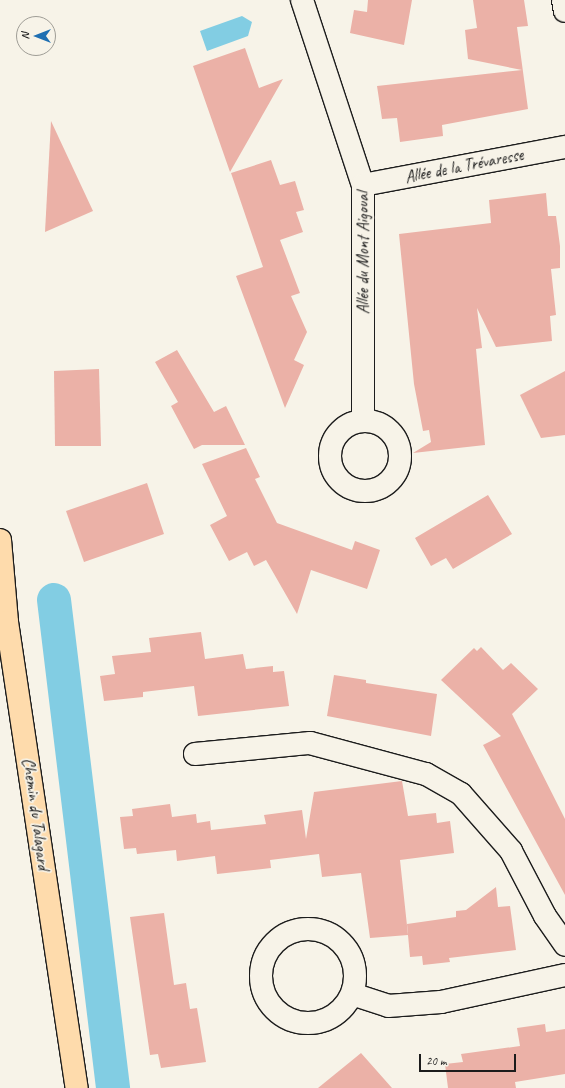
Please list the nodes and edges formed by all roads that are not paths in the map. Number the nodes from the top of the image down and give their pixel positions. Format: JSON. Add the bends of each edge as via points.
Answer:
{"nodes":[{"id":1,"x":302,"y":0,"type":"edge"},
{"id":2,"x":563,"y":0,"type":"edge"},
{"id":3,"x":565,"y":11,"type":"edge"},
{"id":4,"x":565,"y":147,"type":"edge"},
{"id":5,"x":364,"y":185,"type":"junction"},
{"id":6,"x":363,"y":420,"type":"dead end"},
{"id":7,"x":0,"y":540,"type":"edge"},
{"id":8,"x":195,"y":754,"type":"dead end"},
{"id":9,"x":565,"y":945,"type":"edge"},
{"id":10,"x":565,"y":975,"type":"edge"},
{"id":11,"x":352,"y":994,"type":"junction"},
{"id":12,"x":77,"y":1088,"type":"edge"}],
"edges":[{"from":1,"to":5,"type":"street","name":"Allée du Mont Aigoual"},
{"from":2,"to":3,"type":"street"},
{"from":4,"to":5,"type":"street","name":"Allée de la Trévaresse"},
{"from":5,"to":6,"type":"street","name":"Allée du Mont Aigoual"},
{"from":7,"to":12,"type":"main road","name":"Chemin du Talagard","via":[[7,622]]},
{"from":8,"to":9,"type":"street","via":[[310,743],[426,774],[461,794],[512,851],[545,916]]},
{"from":10,"to":11,"type":"street","via":[[441,1002],[388,1006]]},
{"from":11,"to":11,"type":"street","via":[[355,978],[353,962],[346,948],[334,936],[319,930],[303,929],[288,933],[275,943],[266,956],[261,970],[262,985],[276,1011],[289,1020],[319,1022],[344,1007]]}]}
